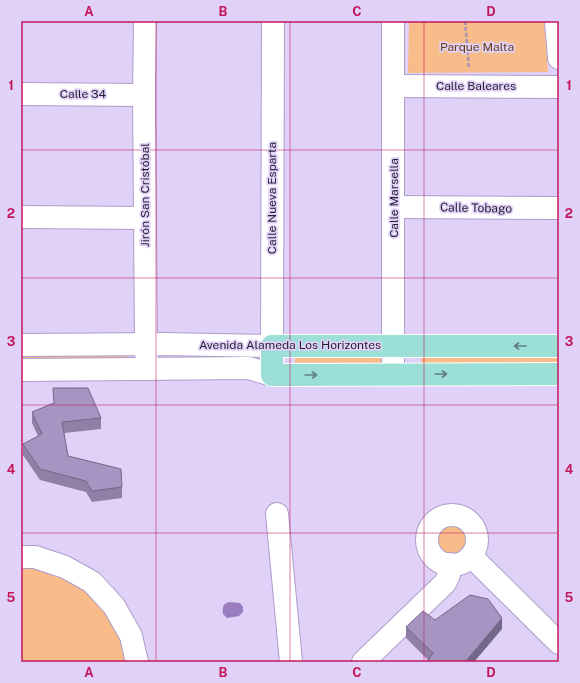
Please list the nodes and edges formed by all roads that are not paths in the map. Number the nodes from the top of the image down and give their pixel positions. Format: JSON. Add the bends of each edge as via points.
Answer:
{"nodes":[{"id":1,"x":145,"y":21,"type":"edge"},
{"id":2,"x":273,"y":21,"type":"edge"},
{"id":3,"x":393,"y":21,"type":"edge"},
{"id":4,"x":556,"y":21,"type":"edge"},
{"id":5,"x":559,"y":58,"type":"edge"},
{"id":6,"x":394,"y":86,"type":"junction"},
{"id":7,"x":559,"y":87,"type":"edge"},
{"id":8,"x":21,"y":94,"type":"edge"},
{"id":9,"x":144,"y":94,"type":"junction"},
{"id":10,"x":394,"y":207,"type":"junction"},
{"id":11,"x":559,"y":208,"type":"edge"},
{"id":12,"x":21,"y":217,"type":"edge"},
{"id":13,"x":145,"y":218,"type":"junction"},
{"id":14,"x":21,"y":344,"type":"edge"},
{"id":15,"x":146,"y":344,"type":"junction"},
{"id":16,"x":272,"y":346,"type":"junction"},
{"id":17,"x":393,"y":346,"type":"junction"},
{"id":18,"x":559,"y":346,"type":"edge"},
{"id":19,"x":147,"y":369,"type":"junction"},
{"id":20,"x":21,"y":370,"type":"edge"},
{"id":21,"x":393,"y":374,"type":"junction"},
{"id":22,"x":559,"y":374,"type":"edge"},
{"id":23,"x":272,"y":375,"type":"junction"},
{"id":24,"x":277,"y":514,"type":"dead end"},
{"id":25,"x":471,"y":556,"type":"junction"},
{"id":26,"x":21,"y":557,"type":"edge"},
{"id":27,"x":450,"y":564,"type":"junction"},
{"id":28,"x":559,"y":643,"type":"edge"},
{"id":29,"x":137,"y":662,"type":"edge"},
{"id":30,"x":292,"y":662,"type":"edge"},
{"id":31,"x":363,"y":662,"type":"edge"}],
"edges":[{"from":1,"to":9,"type":"street","name":"Jirón San Cristóbal"},
{"from":2,"to":16,"type":"street","name":"Calle Nueva Esparta"},
{"from":3,"to":6,"type":"street","name":"Calle Marsella"},
{"from":4,"to":5,"type":"street"},
{"from":6,"to":7,"type":"street","name":"Calle Baleares"},
{"from":6,"to":10,"type":"street","name":"Calle Marsella"},
{"from":8,"to":9,"type":"street","name":"Calle 34"},
{"from":9,"to":13,"type":"street","name":"Jirón San Cristóbal"},
{"from":10,"to":11,"type":"street","name":"Calle Tobago"},
{"from":10,"to":17,"type":"street","name":"Calle Marsella"},
{"from":12,"to":13,"type":"street"},
{"from":13,"to":15,"type":"street","name":"Jirón San Cristóbal"},
{"from":14,"to":15,"type":"street","name":"Avenida Alameda Los Horizontes"},
{"from":15,"to":16,"type":"street","name":"Avenida Alameda Los Horizontes"},
{"from":15,"to":19,"type":"street","name":"Jirón San Cristóbal"},
{"from":16,"to":17,"type":"main road","name":"Avenida Alameda Los Horizontes"},
{"from":16,"to":23,"type":"main road","name":"Calle Nueva Esparta"},
{"from":18,"to":17,"type":"main road","name":"Avenida Alameda Los Horizontes","one_way":true},
{"from":17,"to":21,"type":"street","name":"Calle Marsella"},
{"from":19,"to":20,"type":"street"},
{"from":19,"to":23,"type":"street","via":[[249,368]]},
{"from":21,"to":22,"type":"main road","one_way":true},
{"from":23,"to":21,"type":"main road","one_way":true},
{"from":24,"to":30,"type":"street"},
{"from":25,"to":27,"type":"street","via":[[465,561]]},
{"from":25,"to":27,"type":"street","via":[[477,542],[473,527],[461,516],[444,516],[431,527],[428,543],[436,558]]},
{"from":25,"to":28,"type":"street"},
{"from":26,"to":29,"type":"street","via":[[35,557],[66,567],[92,582],[114,606],[131,636]]},
{"from":27,"to":31,"type":"street","via":[[449,576],[444,583]]}]}
